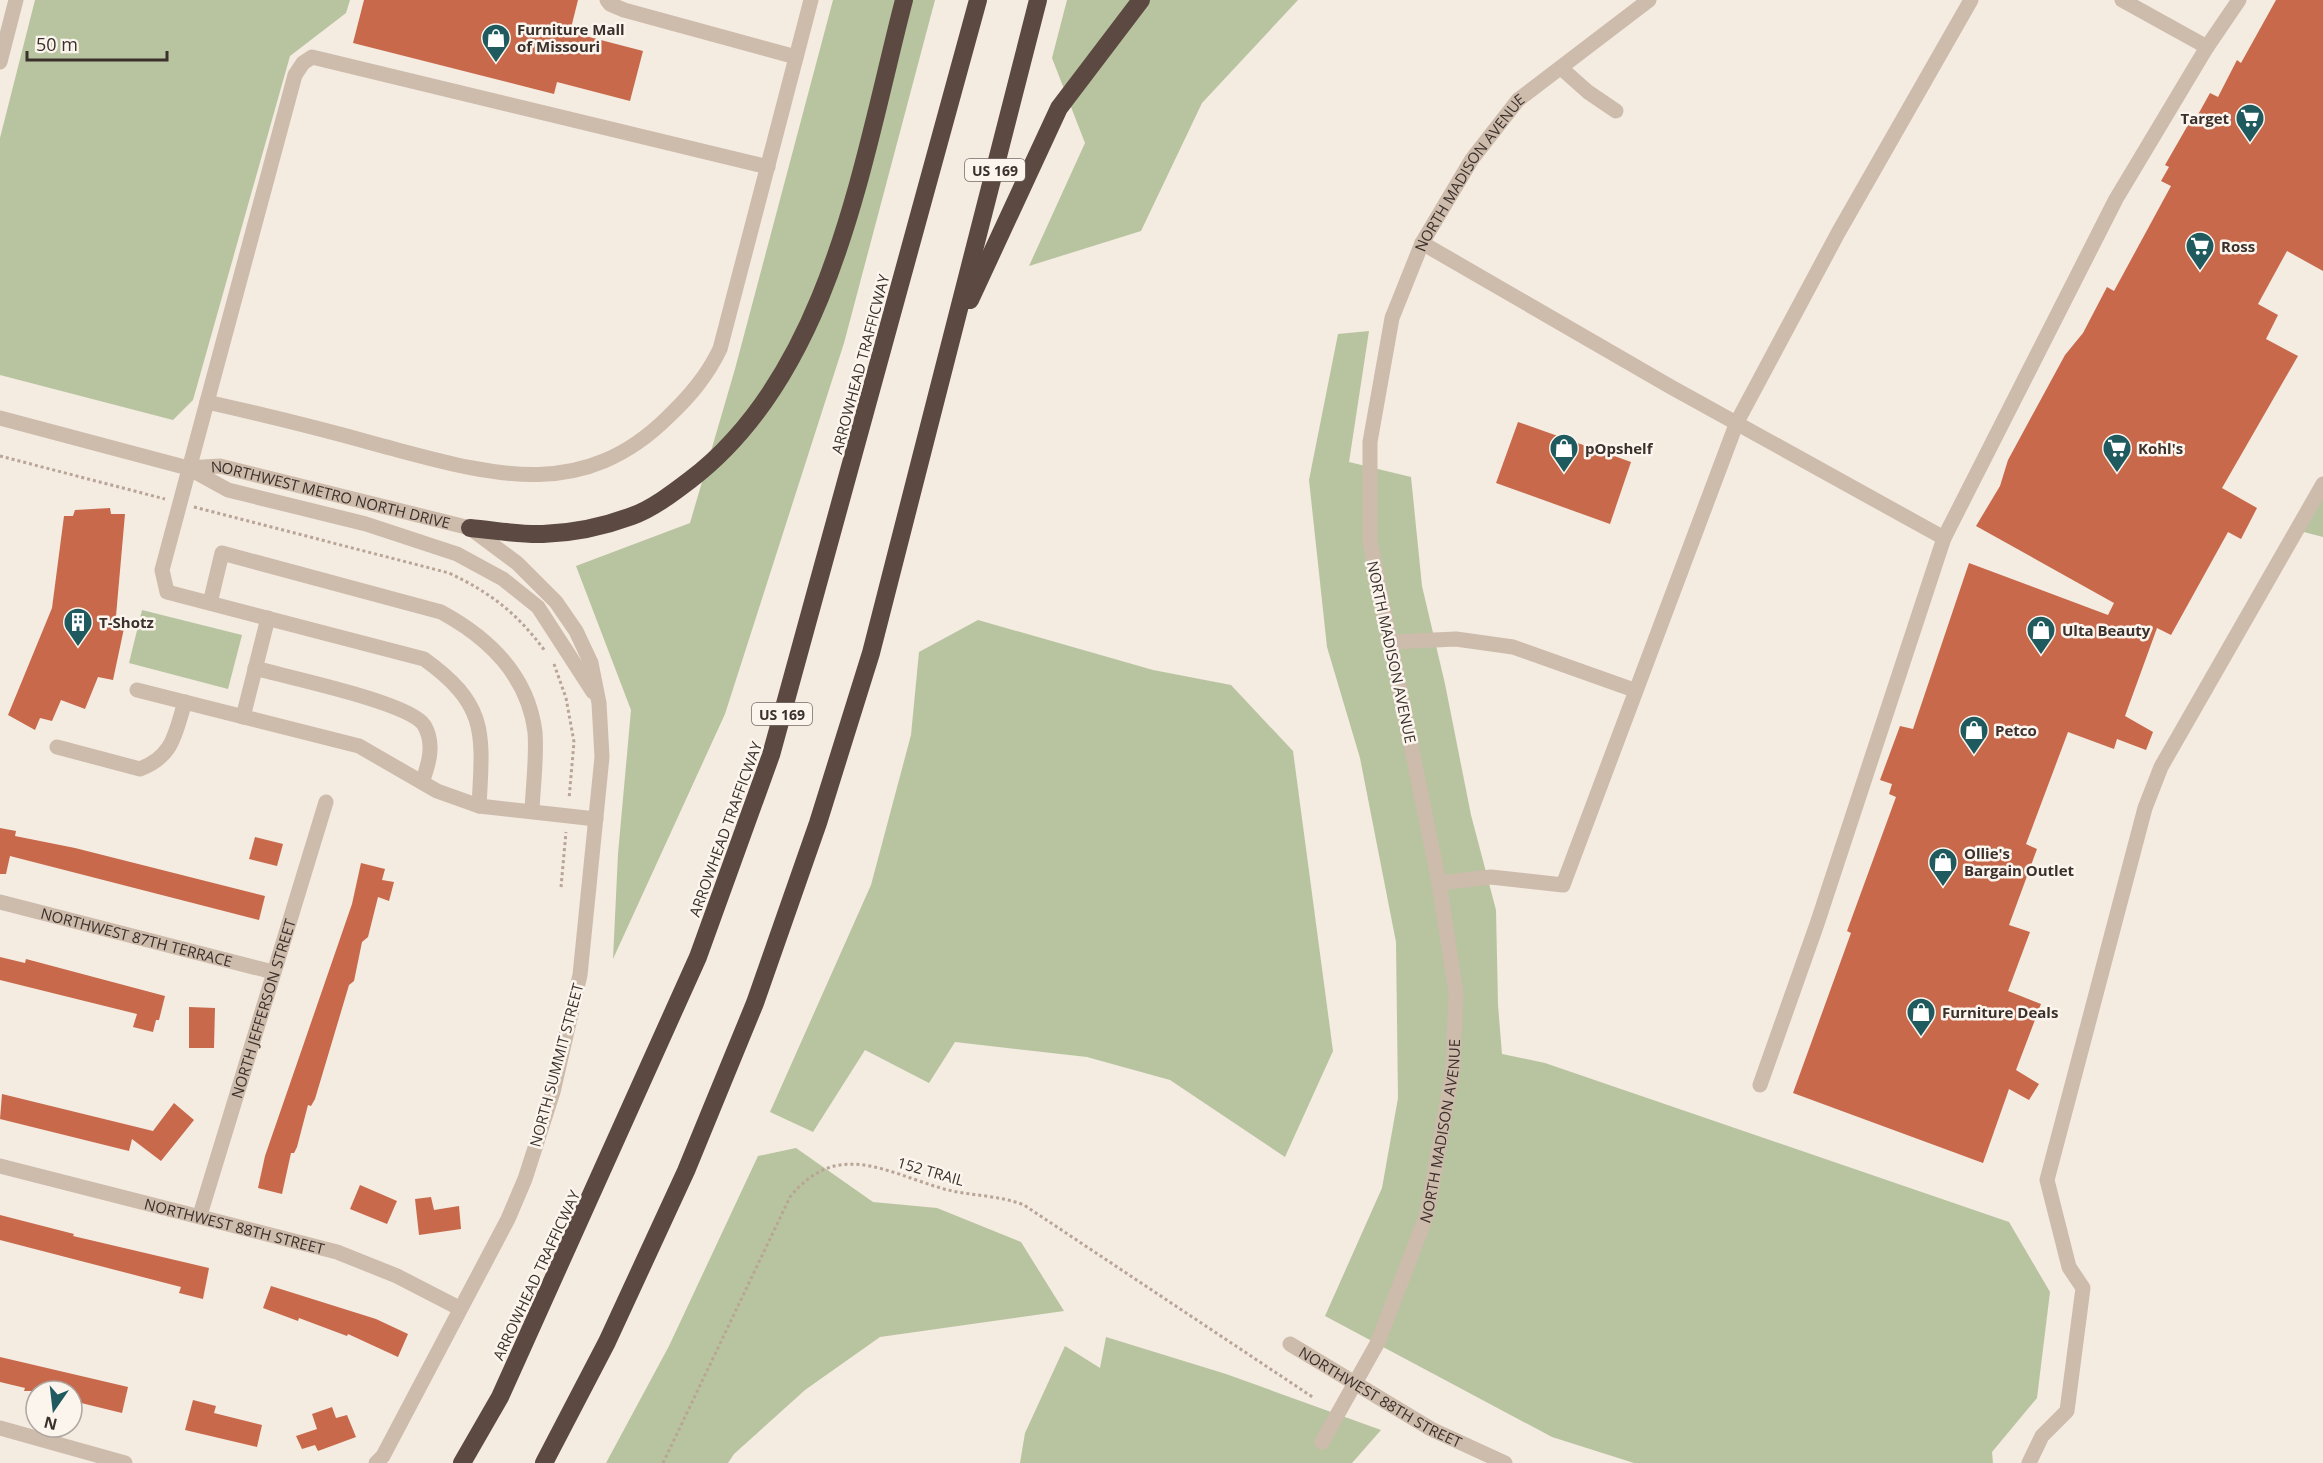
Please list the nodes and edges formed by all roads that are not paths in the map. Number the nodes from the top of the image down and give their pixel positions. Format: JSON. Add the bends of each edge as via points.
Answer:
{"nodes":[{"id":1,"x":16,"y":0,"type":"edge"},
{"id":2,"x":608,"y":0,"type":"edge"},
{"id":3,"x":811,"y":0,"type":"edge"},
{"id":4,"x":904,"y":0,"type":"edge"},
{"id":5,"x":978,"y":0,"type":"edge"},
{"id":6,"x":1038,"y":0,"type":"edge"},
{"id":7,"x":1141,"y":0,"type":"edge"},
{"id":8,"x":1648,"y":0,"type":"edge"},
{"id":9,"x":1971,"y":0,"type":"edge"},
{"id":10,"x":2122,"y":0,"type":"edge"},
{"id":11,"x":2239,"y":0,"type":"edge"},
{"id":12,"x":2207,"y":47,"type":"junction"},
{"id":13,"x":796,"y":57,"type":"junction"},
{"id":14,"x":0,"y":62,"type":"edge"},
{"id":15,"x":1561,"y":68,"type":"junction"},
{"id":16,"x":1616,"y":111,"type":"dead end"},
{"id":17,"x":768,"y":167,"type":"junction"},
{"id":18,"x":1422,"y":243,"type":"junction"},
{"id":19,"x":951,"y":340,"type":"junction"},
{"id":20,"x":207,"y":402,"type":"junction"},
{"id":21,"x":0,"y":418,"type":"edge"},
{"id":22,"x":1737,"y":422,"type":"junction"},
{"id":23,"x":188,"y":468,"type":"junction"},
{"id":24,"x":2323,"y":484,"type":"edge"},
{"id":25,"x":470,"y":528,"type":"junction"},
{"id":26,"x":1944,"y":537,"type":"junction"},
{"id":27,"x":457,"y":554,"type":"joint"},
{"id":28,"x":210,"y":603,"type":"junction"},
{"id":29,"x":268,"y":618,"type":"junction"},
{"id":30,"x":1391,"y":642,"type":"junction"},
{"id":31,"x":255,"y":668,"type":"junction"},
{"id":32,"x":137,"y":690,"type":"dead end"},
{"id":33,"x":1634,"y":690,"type":"junction"},
{"id":34,"x":185,"y":702,"type":"junction"},
{"id":35,"x":599,"y":703,"type":"junction"},
{"id":36,"x":243,"y":717,"type":"junction"},
{"id":37,"x":57,"y":747,"type":"dead end"},
{"id":38,"x":422,"y":782,"type":"junction"},
{"id":39,"x":326,"y":802,"type":"dead end"},
{"id":40,"x":479,"y":806,"type":"junction"},
{"id":41,"x":532,"y":811,"type":"junction"},
{"id":42,"x":596,"y":819,"type":"junction"},
{"id":43,"x":1439,"y":883,"type":"junction"},
{"id":44,"x":0,"y":902,"type":"edge"},
{"id":45,"x":273,"y":972,"type":"junction"},
{"id":46,"x":1760,"y":1085,"type":"dead end"},
{"id":47,"x":0,"y":1166,"type":"edge"},
{"id":48,"x":200,"y":1215,"type":"junction"},
{"id":49,"x":459,"y":1308,"type":"junction"},
{"id":50,"x":1290,"y":1344,"type":"dead end"},
{"id":51,"x":1354,"y":1385,"type":"junction"},
{"id":52,"x":0,"y":1428,"type":"edge"},
{"id":53,"x":1322,"y":1442,"type":"dead end"},
{"id":54,"x":125,"y":1463,"type":"edge"},
{"id":55,"x":376,"y":1463,"type":"edge"},
{"id":56,"x":462,"y":1463,"type":"edge"},
{"id":57,"x":544,"y":1463,"type":"edge"},
{"id":58,"x":1505,"y":1463,"type":"edge"},
{"id":59,"x":2029,"y":1463,"type":"edge"}],
"edges":[{"from":1,"to":14,"type":"street"},
{"from":2,"to":13,"type":"street","via":[[624,10]]},
{"from":3,"to":13,"type":"street"},
{"from":4,"to":25,"type":"highway","via":[[840,245],[820,301],[770,395],[711,464],[634,516],[542,534]]},
{"from":5,"to":56,"type":"highway","name":"ARROWHEAD TRAFFICWAY","number":"US 169","via":[[771,755],[698,957],[500,1397]]},
{"from":6,"to":19,"type":"highway","number":"US 169"},
{"from":7,"to":19,"type":"highway","via":[[1059,108]]},
{"from":8,"to":15,"type":"street","name":"NORTH MADISON AVENUE"},
{"from":9,"to":22,"type":"street","via":[[1838,232]]},
{"from":10,"to":12,"type":"street"},
{"from":11,"to":12,"type":"street"},
{"from":12,"to":26,"type":"street","via":[[2116,199]]},
{"from":13,"to":17,"type":"street"},
{"from":15,"to":16,"type":"street"},
{"from":15,"to":18,"type":"street","name":"NORTH MADISON AVENUE","via":[[1518,100],[1472,159]]},
{"from":17,"to":20,"type":"street","via":[[720,349],[694,392],[648,437],[619,456],[564,474],[474,470]]},
{"from":17,"to":20,"type":"street","via":[[312,57],[295,75]]},
{"from":18,"to":22,"type":"street"},
{"from":18,"to":30,"type":"street","name":"NORTH MADISON AVENUE","via":[[1392,318],[1370,442],[1370,542]]},
{"from":19,"to":57,"type":"highway","number":"US 169","via":[[871,653],[755,1003],[686,1171],[608,1342]]},
{"from":20,"to":23,"type":"street"},
{"from":21,"to":23,"type":"street","name":"NORTHWEST METRO NORTH DRIVE"},
{"from":22,"to":26,"type":"street"},
{"from":22,"to":33,"type":"street"},
{"from":23,"to":25,"type":"street","name":"NORTHWEST METRO NORTH DRIVE","via":[[220,466]]},
{"from":23,"to":27,"type":"street","name":"NORTHWEST METRO NORTH DRIVE","via":[[228,490],[366,524]]},
{"from":23,"to":28,"type":"street","via":[[162,570],[167,592]]},
{"from":24,"to":59,"type":"street","via":[[2161,767],[2145,808],[2047,1180],[2069,1267],[2083,1288],[2067,1411],[2042,1436]]},
{"from":25,"to":35,"type":"street","name":"NORTH SUMMIT STREET","via":[[517,563],[556,602],[591,663]]},
{"from":26,"to":46,"type":"street"},
{"from":27,"to":35,"type":"street","name":"NORTH SUMMIT STREET","via":[[503,579],[538,608]]},
{"from":28,"to":29,"type":"street"},
{"from":28,"to":41,"type":"street","via":[[222,553],[441,612],[465,625],[503,656],[524,690],[534,732]]},
{"from":29,"to":31,"type":"street"},
{"from":29,"to":40,"type":"street","via":[[424,659],[449,677],[467,697],[480,723]]},
{"from":30,"to":33,"type":"street","via":[[1456,639],[1513,647]]},
{"from":30,"to":43,"type":"street","name":"NORTH MADISON AVENUE"},
{"from":31,"to":36,"type":"street"},
{"from":31,"to":38,"type":"street","via":[[396,706],[423,723],[431,747]]},
{"from":32,"to":34,"type":"street"},
{"from":33,"to":43,"type":"street","via":[[1563,885],[1491,877]]},
{"from":34,"to":36,"type":"street"},
{"from":34,"to":37,"type":"street","via":[[164,756],[140,769]]},
{"from":35,"to":42,"type":"street","name":"NORTH SUMMIT STREET","via":[[602,757]]},
{"from":36,"to":38,"type":"street","via":[[359,746]]},
{"from":38,"to":40,"type":"street","via":[[452,798]]},
{"from":39,"to":45,"type":"street","name":"NORTH JEFFERSON STREET"},
{"from":40,"to":41,"type":"street"},
{"from":41,"to":42,"type":"street"},
{"from":42,"to":49,"type":"street","name":"NORTH SUMMIT STREET","via":[[580,975],[553,1092],[512,1209]]},
{"from":43,"to":51,"type":"street","name":"NORTH MADISON AVENUE","via":[[1456,993],[1453,1069],[1427,1214],[1378,1342]]},
{"from":44,"to":45,"type":"street","name":"NORTHWEST 87TH TERRACE"},
{"from":45,"to":48,"type":"street","name":"NORTH JEFFERSON STREET"},
{"from":47,"to":48,"type":"street","name":"NORTHWEST 88TH STREET"},
{"from":48,"to":49,"type":"street","name":"NORTHWEST 88TH STREET","via":[[337,1252],[397,1276]]},
{"from":49,"to":55,"type":"street","name":"NORTH SUMMIT STREET"},
{"from":50,"to":51,"type":"street","name":"NORTHWEST 88TH STREET"},
{"from":51,"to":53,"type":"street","name":"NORTH MADISON AVENUE"},
{"from":51,"to":58,"type":"street","name":"NORTHWEST 88TH STREET","via":[[1431,1429]]},
{"from":52,"to":54,"type":"street"}]}
